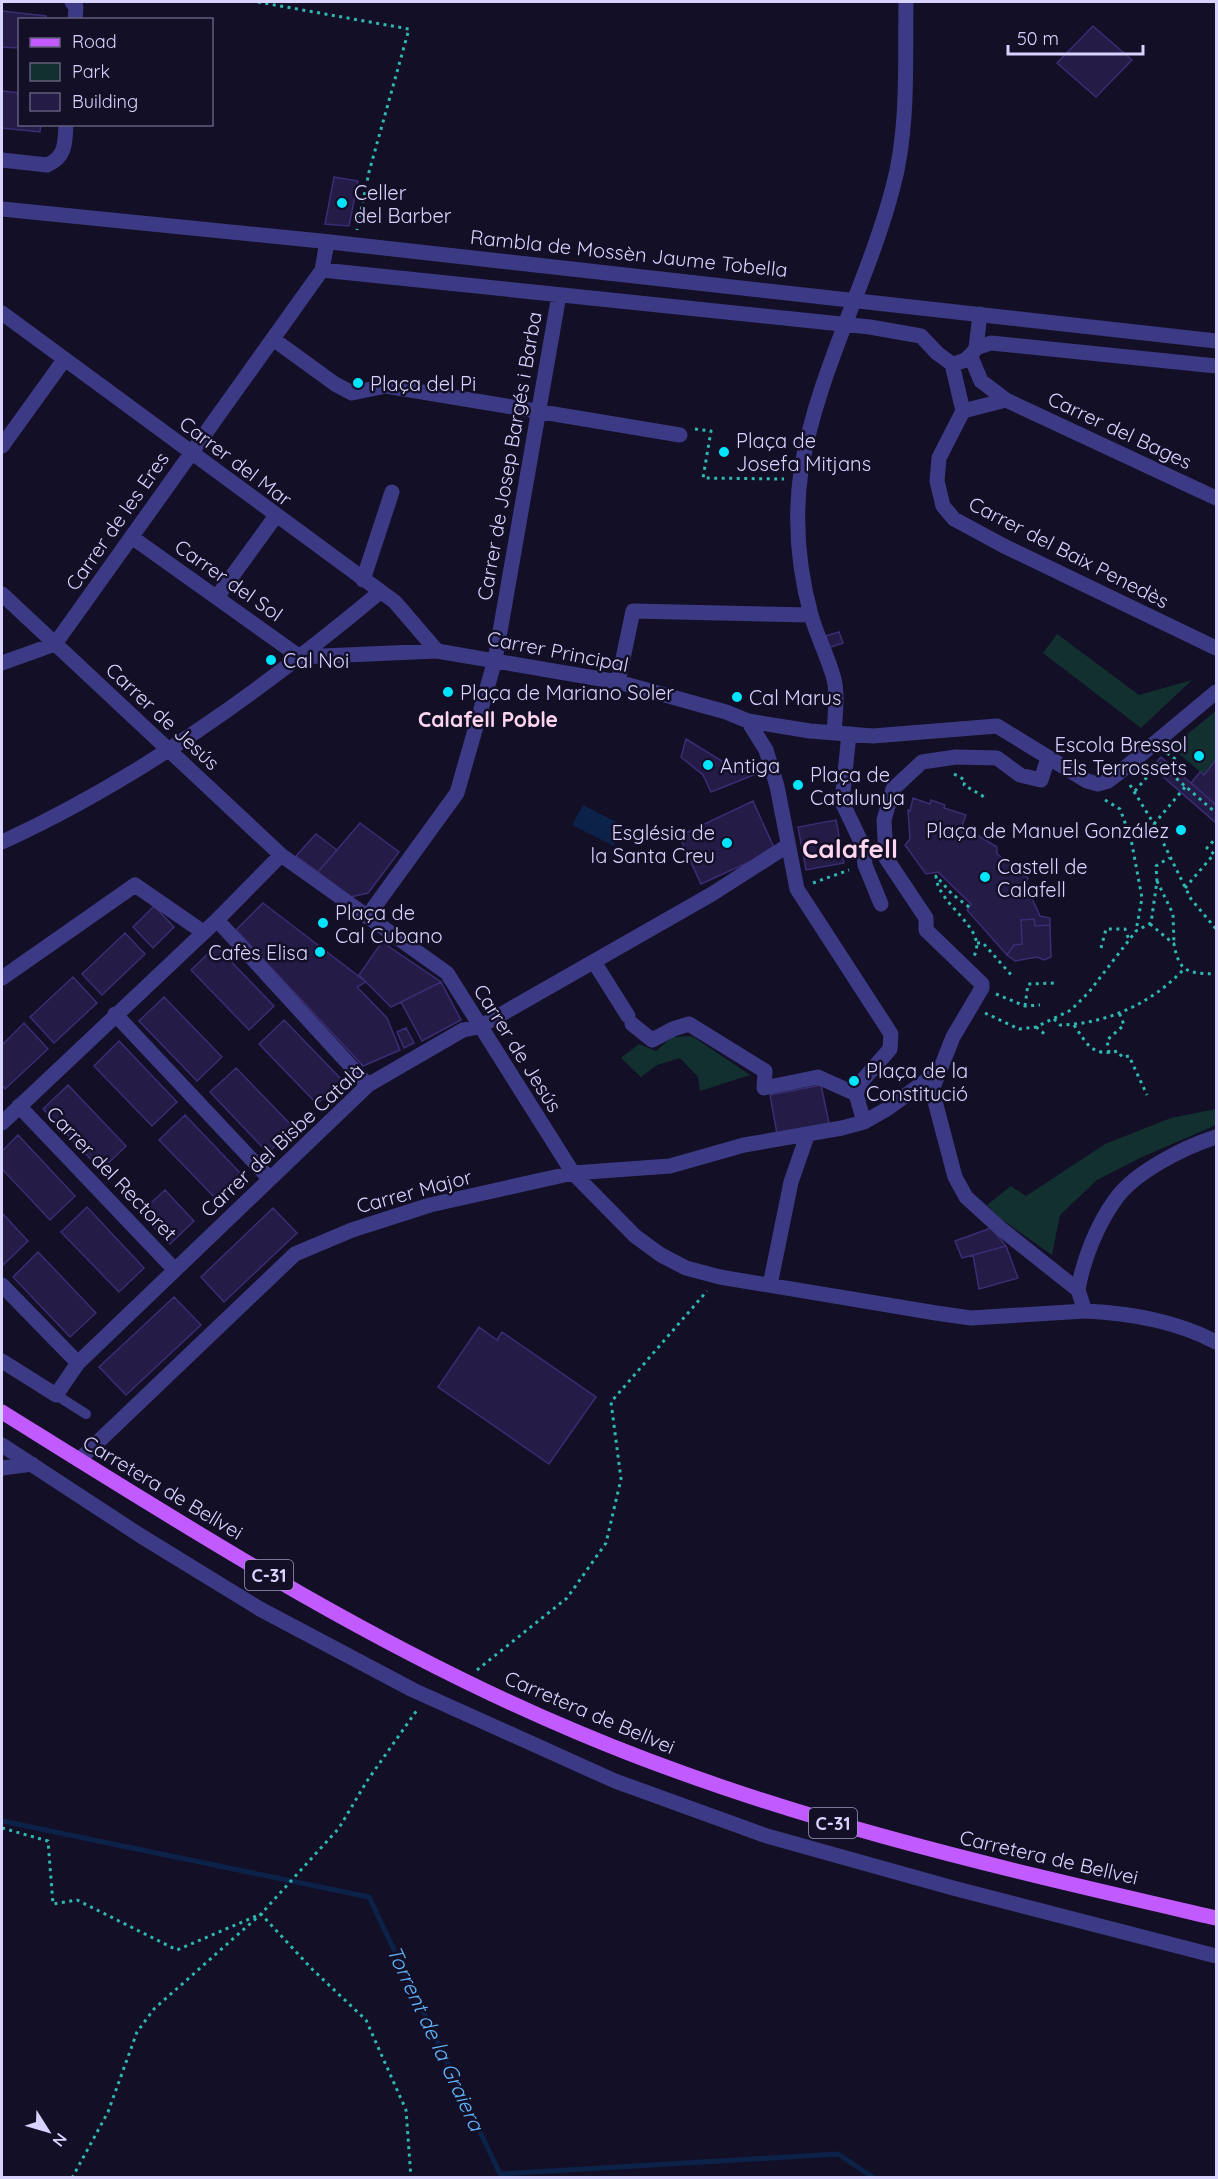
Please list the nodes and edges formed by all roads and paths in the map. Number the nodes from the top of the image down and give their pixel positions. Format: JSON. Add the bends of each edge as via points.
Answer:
{"nodes":[{"id":1,"x":72,"y":2,"type":"edge"},
{"id":2,"x":258,"y":2,"type":"edge"},
{"id":3,"x":906,"y":2,"type":"edge"},
{"id":4,"x":75,"y":18,"type":"edge"},
{"id":5,"x":66,"y":126,"type":"edge"},
{"id":6,"x":2,"y":160,"type":"edge"},
{"id":7,"x":2,"y":209,"type":"edge"},
{"id":8,"x":327,"y":242,"type":"junction"},
{"id":9,"x":354,"y":245,"type":"junction"},
{"id":10,"x":322,"y":270,"type":"junction"},
{"id":11,"x":559,"y":295,"type":"junction"},
{"id":12,"x":854,"y":299,"type":"junction"},
{"id":13,"x":2,"y":313,"type":"edge"},
{"id":14,"x":980,"y":314,"type":"junction"},
{"id":15,"x":843,"y":325,"type":"junction"},
{"id":16,"x":273,"y":339,"type":"junction"},
{"id":17,"x":1216,"y":341,"type":"edge"},
{"id":18,"x":974,"y":352,"type":"junction"},
{"id":19,"x":64,"y":360,"type":"junction"},
{"id":20,"x":952,"y":364,"type":"junction"},
{"id":21,"x":1216,"y":366,"type":"edge"},
{"id":22,"x":1006,"y":400,"type":"junction"},
{"id":23,"x":963,"y":411,"type":"junction"},
{"id":24,"x":538,"y":412,"type":"junction"},
{"id":25,"x":696,"y":429,"type":"dead end"},
{"id":26,"x":680,"y":435,"type":"dead end"},
{"id":27,"x":2,"y":446,"type":"edge"},
{"id":28,"x":190,"y":453,"type":"junction"},
{"id":29,"x":801,"y":479,"type":"junction"},
{"id":30,"x":392,"y":492,"type":"dead end"},
{"id":31,"x":1216,"y":498,"type":"edge"},
{"id":32,"x":275,"y":517,"type":"junction"},
{"id":33,"x":133,"y":538,"type":"junction"},
{"id":34,"x":363,"y":580,"type":"junction"},
{"id":35,"x":380,"y":592,"type":"junction"},
{"id":36,"x":2,"y":594,"type":"edge"},
{"id":37,"x":217,"y":597,"type":"junction"},
{"id":38,"x":812,"y":615,"type":"junction"},
{"id":39,"x":55,"y":644,"type":"junction"},
{"id":40,"x":1216,"y":648,"type":"edge"},
{"id":41,"x":437,"y":651,"type":"junction"},
{"id":42,"x":300,"y":657,"type":"junction"},
{"id":43,"x":495,"y":660,"type":"junction"},
{"id":44,"x":2,"y":663,"type":"edge"},
{"id":45,"x":618,"y":682,"type":"junction"},
{"id":46,"x":1216,"y":692,"type":"edge"},
{"id":47,"x":748,"y":721,"type":"junction"},
{"id":48,"x":842,"y":734,"type":"junction"},
{"id":49,"x":168,"y":750,"type":"junction"},
{"id":50,"x":1048,"y":758,"type":"junction"},
{"id":51,"x":1174,"y":758,"type":"dead end"},
{"id":52,"x":1169,"y":772,"type":"junction"},
{"id":53,"x":952,"y":773,"type":"dead end"},
{"id":54,"x":1125,"y":782,"type":"dead end"},
{"id":55,"x":1186,"y":786,"type":"junction"},
{"id":56,"x":1135,"y":791,"type":"junction"},
{"id":57,"x":1099,"y":797,"type":"dead end"},
{"id":58,"x":986,"y":798,"type":"dead end"},
{"id":59,"x":1216,"y":813,"type":"edge"},
{"id":60,"x":1154,"y":824,"type":"junction"},
{"id":61,"x":1216,"y":838,"type":"edge"},
{"id":62,"x":2,"y":842,"type":"edge"},
{"id":63,"x":787,"y":846,"type":"junction"},
{"id":64,"x":281,"y":855,"type":"junction"},
{"id":65,"x":886,"y":858,"type":"junction"},
{"id":66,"x":1169,"y":858,"type":"junction"},
{"id":67,"x":865,"y":865,"type":"junction"},
{"id":68,"x":1157,"y":881,"type":"junction"},
{"id":69,"x":1185,"y":888,"type":"junction"},
{"id":70,"x":797,"y":889,"type":"junction"},
{"id":71,"x":881,"y":904,"type":"dead end"},
{"id":72,"x":969,"y":907,"type":"dead end"},
{"id":73,"x":367,"y":917,"type":"junction"},
{"id":74,"x":217,"y":920,"type":"junction"},
{"id":75,"x":1150,"y":924,"type":"junction"},
{"id":76,"x":1216,"y":929,"type":"edge"},
{"id":77,"x":1136,"y":931,"type":"junction"},
{"id":78,"x":203,"y":932,"type":"junction"},
{"id":79,"x":1129,"y":940,"type":"junction"},
{"id":80,"x":977,"y":943,"type":"junction"},
{"id":81,"x":1174,"y":944,"type":"junction"},
{"id":82,"x":1101,"y":948,"type":"dead end"},
{"id":83,"x":594,"y":962,"type":"junction"},
{"id":84,"x":968,"y":968,"type":"junction"},
{"id":85,"x":1184,"y":969,"type":"junction"},
{"id":86,"x":1216,"y":974,"type":"edge"},
{"id":87,"x":1013,"y":977,"type":"dead end"},
{"id":88,"x":2,"y":978,"type":"edge"},
{"id":89,"x":1057,"y":983,"type":"dead end"},
{"id":90,"x":989,"y":991,"type":"junction"},
{"id":91,"x":1040,"y":1005,"type":"dead end"},
{"id":92,"x":1025,"y":1006,"type":"junction"},
{"id":93,"x":971,"y":1007,"type":"junction"},
{"id":94,"x":1119,"y":1012,"type":"junction"},
{"id":95,"x":115,"y":1014,"type":"junction"},
{"id":96,"x":1054,"y":1019,"type":"junction"},
{"id":97,"x":1074,"y":1025,"type":"junction"},
{"id":98,"x":479,"y":1027,"type":"junction"},
{"id":99,"x":1036,"y":1027,"type":"junction"},
{"id":100,"x":1047,"y":1036,"type":"dead end"},
{"id":101,"x":1109,"y":1053,"type":"junction"},
{"id":102,"x":939,"y":1071,"type":"junction"},
{"id":103,"x":368,"y":1084,"type":"junction"},
{"id":104,"x":856,"y":1094,"type":"junction"},
{"id":105,"x":1147,"y":1095,"type":"dead end"},
{"id":106,"x":18,"y":1106,"type":"junction"},
{"id":107,"x":864,"y":1122,"type":"junction"},
{"id":108,"x":2,"y":1123,"type":"edge"},
{"id":109,"x":807,"y":1136,"type":"junction"},
{"id":110,"x":1216,"y":1137,"type":"edge"},
{"id":111,"x":573,"y":1173,"type":"junction"},
{"id":112,"x":269,"y":1178,"type":"junction"},
{"id":113,"x":174,"y":1269,"type":"junction"},
{"id":114,"x":720,"y":1277,"type":"junction"},
{"id":115,"x":2,"y":1285,"type":"edge"},
{"id":116,"x":770,"y":1286,"type":"junction"},
{"id":117,"x":1078,"y":1290,"type":"junction"},
{"id":118,"x":1085,"y":1311,"type":"junction"},
{"id":119,"x":1216,"y":1342,"type":"edge"},
{"id":120,"x":2,"y":1361,"type":"edge"},
{"id":121,"x":78,"y":1364,"type":"junction"},
{"id":122,"x":56,"y":1395,"type":"junction"},
{"id":123,"x":2,"y":1412,"type":"edge"},
{"id":124,"x":86,"y":1414,"type":"dead end"},
{"id":125,"x":2,"y":1445,"type":"edge"},
{"id":126,"x":79,"y":1460,"type":"junction"},
{"id":127,"x":32,"y":1464,"type":"junction"},
{"id":128,"x":2,"y":1468,"type":"edge"},
{"id":129,"x":464,"y":1681,"type":"junction"},
{"id":130,"x":427,"y":1697,"type":"junction"},
{"id":131,"x":2,"y":1828,"type":"edge"},
{"id":132,"x":261,"y":1914,"type":"junction"},
{"id":133,"x":1216,"y":1918,"type":"edge"},
{"id":134,"x":1216,"y":1956,"type":"edge"},
{"id":135,"x":72,"y":2178,"type":"edge"},
{"id":136,"x":411,"y":2178,"type":"edge"}],
"edges":[{"from":1,"to":4,"type":"street"},
{"from":2,"to":9,"type":"path","via":[[409,29],[369,172]]},
{"from":3,"to":12,"type":"street","via":[[905,86],[894,186]]},
{"from":5,"to":6,"type":"street","via":[[64,151],[54,162],[47,165]]},
{"from":7,"to":8,"type":"street","name":"Rambla de Mossèn Jaume Tobella"},
{"from":8,"to":9,"type":"street","name":"Rambla de Mossèn Jaume Tobella"},
{"from":8,"to":10,"type":"street","name":"Carrer de les Eres"},
{"from":9,"to":12,"type":"street","name":"Rambla de Mossèn Jaume Tobella"},
{"from":10,"to":11,"type":"street"},
{"from":10,"to":16,"type":"street","name":"Carrer de les Eres"},
{"from":11,"to":15,"type":"street"},
{"from":11,"to":24,"type":"street","name":"Carrer de Josep Bargés i Barba"},
{"from":12,"to":14,"type":"street","name":"Rambla de Mossèn Jaume Tobella"},
{"from":12,"to":15,"type":"street"},
{"from":13,"to":19,"type":"street","name":"Carrer del Mar"},
{"from":14,"to":17,"type":"street","name":"Rambla de Mossèn Jaume Tobella"},
{"from":14,"to":18,"type":"street"},
{"from":15,"to":20,"type":"street","via":[[921,336]]},
{"from":15,"to":29,"type":"street","via":[[817,408]]},
{"from":16,"to":24,"type":"street","via":[[352,393],[386,386]]},
{"from":16,"to":28,"type":"street","name":"Carrer de les Eres"},
{"from":18,"to":20,"type":"street"},
{"from":18,"to":21,"type":"street","via":[[991,343]]},
{"from":18,"to":22,"type":"street","name":"Carrer del Bages","via":[[981,381]]},
{"from":19,"to":27,"type":"street"},
{"from":19,"to":28,"type":"street","name":"Carrer del Mar"},
{"from":20,"to":23,"type":"street"},
{"from":22,"to":23,"type":"street"},
{"from":22,"to":31,"type":"street","name":"Carrer del Bages"},
{"from":23,"to":40,"type":"street","name":"Carrer del Baix Penedès","via":[[939,458],[937,481],[943,506],[954,519]]},
{"from":24,"to":26,"type":"street"},
{"from":24,"to":43,"type":"street","name":"Carrer de Josep Bargés i Barba"},
{"from":25,"to":29,"type":"path","via":[[711,431],[703,478]]},
{"from":28,"to":32,"type":"street","name":"Carrer del Mar"},
{"from":28,"to":33,"type":"street","name":"Carrer de les Eres"},
{"from":29,"to":38,"type":"street","via":[[796,524],[801,570]]},
{"from":30,"to":34,"type":"street"},
{"from":32,"to":34,"type":"street","name":"Carrer del Mar"},
{"from":32,"to":37,"type":"street"},
{"from":33,"to":37,"type":"street","name":"Carrer del Sol"},
{"from":33,"to":39,"type":"street","name":"Carrer de les Eres"},
{"from":34,"to":35,"type":"street","name":"Carrer del Mar"},
{"from":35,"to":41,"type":"street","name":"Carrer del Mar","via":[[394,602]]},
{"from":35,"to":42,"type":"street"},
{"from":36,"to":39,"type":"street","name":"Carrer de Jesús"},
{"from":37,"to":42,"type":"street","name":"Carrer del Sol"},
{"from":38,"to":45,"type":"street","via":[[633,611]]},
{"from":38,"to":48,"type":"street","via":[[834,680]]},
{"from":39,"to":44,"type":"street"},
{"from":39,"to":49,"type":"street","name":"Carrer de Jesús"},
{"from":41,"to":42,"type":"street","name":"Carrer Principal"},
{"from":41,"to":43,"type":"street","name":"Carrer Principal"},
{"from":42,"to":49,"type":"street"},
{"from":43,"to":45,"type":"street","name":"Carrer Principal"},
{"from":43,"to":73,"type":"street","name":"Carrer de Josep Bargés i Barba","via":[[457,793]]},
{"from":45,"to":47,"type":"street","name":"Carrer Principal"},
{"from":46,"to":50,"type":"street","name":"Carrer Principal","via":[[1108,781],[1098,784]]},
{"from":47,"to":48,"type":"street","name":"Carrer Principal"},
{"from":47,"to":63,"type":"street","via":[[766,750],[777,786]]},
{"from":48,"to":50,"type":"street","name":"Carrer Principal","via":[[873,736],[997,726]]},
{"from":48,"to":67,"type":"street","via":[[842,802],[863,846]]},
{"from":49,"to":62,"type":"street","via":[[99,794]]},
{"from":49,"to":64,"type":"street","name":"Carrer de Jesús"},
{"from":50,"to":65,"type":"street","via":[[1041,780],[1020,776],[997,759],[956,757],[921,762],[893,789],[884,820]]},
{"from":51,"to":52,"type":"path","via":[[1178,761]]},
{"from":52,"to":55,"type":"path"},
{"from":52,"to":56,"type":"path","via":[[1159,763]]},
{"from":53,"to":58,"type":"path"},
{"from":54,"to":56,"type":"path"},
{"from":55,"to":59,"type":"path"},
{"from":55,"to":60,"type":"path"},
{"from":56,"to":60,"type":"path"},
{"from":57,"to":77,"type":"path","via":[[1120,809],[1131,839],[1142,898]]},
{"from":60,"to":66,"type":"path"},
{"from":61,"to":69,"type":"path","via":[[1207,848],[1214,854]]},
{"from":63,"to":70,"type":"street"},
{"from":63,"to":83,"type":"street","name":"Carrer del Bisbe Català"},
{"from":64,"to":73,"type":"street","name":"Carrer de Jesús"},
{"from":64,"to":74,"type":"street"},
{"from":65,"to":67,"type":"street"},
{"from":65,"to":84,"type":"street","via":[[927,918],[926,930]]},
{"from":66,"to":68,"type":"path","via":[[1157,864]]},
{"from":66,"to":69,"type":"path"},
{"from":67,"to":70,"type":"path"},
{"from":67,"to":71,"type":"street"},
{"from":68,"to":75,"type":"path"},
{"from":68,"to":81,"type":"path","via":[[1173,914]]},
{"from":69,"to":76,"type":"path"},
{"from":70,"to":104,"type":"street","via":[[891,1034],[890,1049],[862,1081]]},
{"from":72,"to":80,"type":"path","via":[[936,876],[947,903],[972,930]]},
{"from":73,"to":98,"type":"street","name":"Carrer de Jesús","via":[[447,974]]},
{"from":74,"to":78,"type":"street"},
{"from":74,"to":103,"type":"street"},
{"from":75,"to":77,"type":"path"},
{"from":75,"to":81,"type":"path"},
{"from":77,"to":79,"type":"path"},
{"from":78,"to":88,"type":"street","via":[[135,885]]},
{"from":78,"to":95,"type":"street"},
{"from":79,"to":82,"type":"path","via":[[1125,929],[1106,929]]},
{"from":79,"to":96,"type":"path","via":[[1080,1001]]},
{"from":80,"to":84,"type":"path"},
{"from":80,"to":87,"type":"path","via":[[982,943]]},
{"from":81,"to":85,"type":"path","via":[[1176,959]]},
{"from":83,"to":98,"type":"street","name":"Carrer del Bisbe Català"},
{"from":83,"to":104,"type":"street","via":[[630,1020],[652,1040],[689,1024],[765,1071],[764,1088],[818,1077]]},
{"from":84,"to":90,"type":"street"},
{"from":85,"to":86,"type":"path"},
{"from":85,"to":94,"type":"path","via":[[1156,995]]},
{"from":89,"to":92,"type":"path","via":[[1028,984]]},
{"from":90,"to":92,"type":"path"},
{"from":90,"to":93,"type":"street"},
{"from":91,"to":92,"type":"path"},
{"from":93,"to":99,"type":"path","via":[[1019,1029]]},
{"from":93,"to":102,"type":"street"},
{"from":94,"to":97,"type":"path"},
{"from":94,"to":101,"type":"path","via":[[1124,1025],[1107,1040]]},
{"from":95,"to":106,"type":"street"},
{"from":95,"to":112,"type":"street"},
{"from":96,"to":97,"type":"path","via":[[1060,1026]]},
{"from":96,"to":99,"type":"path"},
{"from":97,"to":101,"type":"path","via":[[1089,1047]]},
{"from":98,"to":103,"type":"street","name":"Carrer del Bisbe Català","via":[[463,1030]]},
{"from":98,"to":111,"type":"street","name":"Carrer de Jesús"},
{"from":99,"to":100,"type":"path"},
{"from":101,"to":105,"type":"path","via":[[1118,1051],[1122,1057],[1129,1056]]},
{"from":102,"to":107,"type":"street"},
{"from":102,"to":117,"type":"street","via":[[932,1090],[955,1177],[966,1197]]},
{"from":103,"to":112,"type":"street","name":"Carrer del Bisbe Català"},
{"from":104,"to":107,"type":"street"},
{"from":106,"to":108,"type":"street"},
{"from":106,"to":113,"type":"street","name":"Carrer del Rectoret"},
{"from":107,"to":109,"type":"street","name":"Carrer Major"},
{"from":109,"to":111,"type":"street","name":"Carrer Major","via":[[744,1145],[670,1166]]},
{"from":109,"to":116,"type":"street","via":[[791,1182]]},
{"from":110,"to":117,"type":"street","via":[[1193,1145],[1146,1172],[1115,1199],[1082,1270]]},
{"from":111,"to":114,"type":"street","name":"Carrer de Jesús","via":[[635,1236],[661,1255],[686,1268]]},
{"from":111,"to":126,"type":"street","name":"Carrer Major","via":[[430,1205],[352,1230],[295,1254]]},
{"from":112,"to":113,"type":"street","name":"Carrer del Bisbe Català"},
{"from":113,"to":121,"type":"street","name":"Carrer del Bisbe Català"},
{"from":114,"to":116,"type":"street","name":"Carrer de Jesús"},
{"from":114,"to":129,"type":"path","via":[[611,1402],[621,1479],[606,1543],[567,1598]]},
{"from":115,"to":121,"type":"street"},
{"from":116,"to":118,"type":"street","name":"Carrer de Jesús","via":[[971,1318]]},
{"from":117,"to":118,"type":"street"},
{"from":118,"to":119,"type":"street","name":"Carrer de Jesús","via":[[1121,1313],[1173,1325]]},
{"from":120,"to":122,"type":"street"},
{"from":121,"to":122,"type":"street","name":"Carrer del Bisbe Català"},
{"from":122,"to":124,"type":"lane"},
{"from":123,"to":126,"type":"main road","name":"Carretera de Bellvei","number":"C-31"},
{"from":125,"to":127,"type":"street"},
{"from":126,"to":129,"type":"main road","name":"Carretera de Bellvei","number":"C-31","via":[[257,1568]]},
{"from":127,"to":128,"type":"street"},
{"from":127,"to":130,"type":"street","via":[[260,1609]]},
{"from":129,"to":133,"type":"main road","name":"Carretera de Bellvei","number":"C-31","via":[[657,1765],[798,1813],[927,1849]]},
{"from":130,"to":132,"type":"path","via":[[339,1828]]},
{"from":130,"to":134,"type":"street","via":[[615,1781],[767,1836]]},
{"from":131,"to":132,"type":"path","via":[[48,1841],[53,1904],[77,1900],[177,1950]]},
{"from":132,"to":135,"type":"path","via":[[154,2009],[137,2032],[108,2112]]},
{"from":132,"to":136,"type":"path","via":[[366,2020],[406,2110]]}]}
